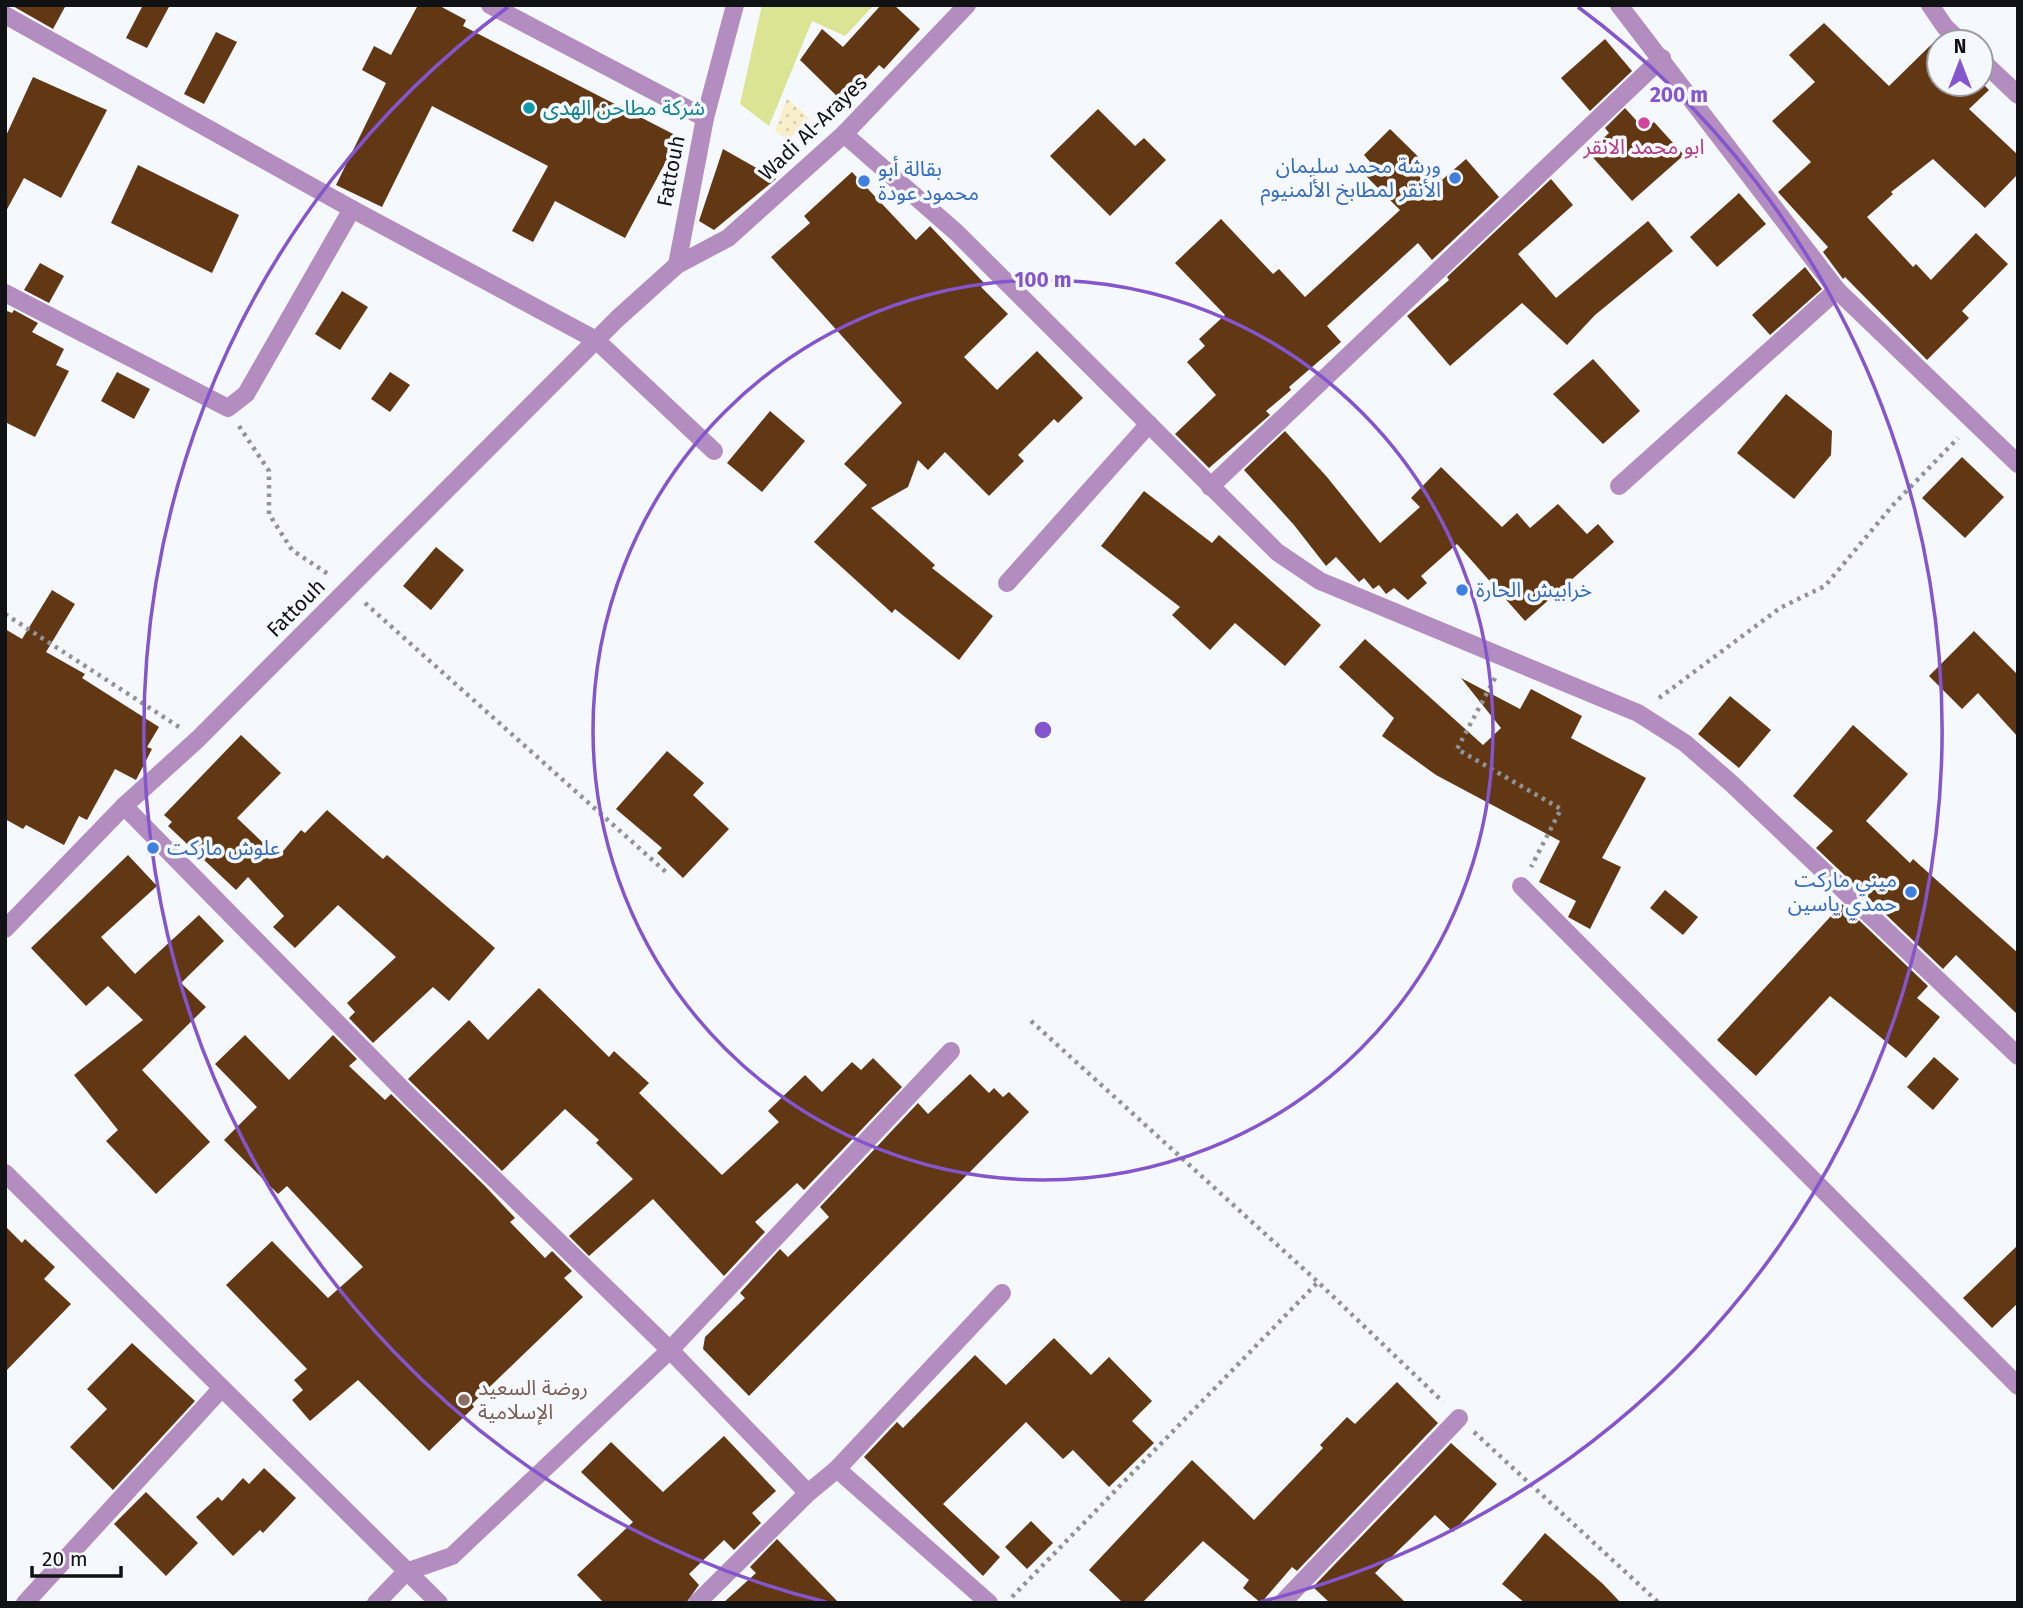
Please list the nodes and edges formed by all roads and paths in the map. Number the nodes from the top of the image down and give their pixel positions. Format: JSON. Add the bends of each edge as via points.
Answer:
{"nodes":[{"id":1,"x":490,"y":5,"type":"edge"},
{"id":2,"x":735,"y":5,"type":"edge"},
{"id":3,"x":967,"y":5,"type":"edge"},
{"id":4,"x":1619,"y":5,"type":"edge"},
{"id":5,"x":1930,"y":5,"type":"edge"},
{"id":6,"x":5,"y":15,"type":"edge"},
{"id":7,"x":1946,"y":28,"type":"edge"},
{"id":8,"x":1662,"y":58,"type":"junction"},
{"id":9,"x":1995,"y":73,"type":"edge"},
{"id":10,"x":2018,"y":95,"type":"edge"},
{"id":11,"x":705,"y":118,"type":"junction"},
{"id":12,"x":844,"y":134,"type":"junction"},
{"id":13,"x":352,"y":209,"type":"junction"},
{"id":14,"x":677,"y":265,"type":"junction"},
{"id":15,"x":1837,"y":290,"type":"junction"},
{"id":16,"x":5,"y":293,"type":"edge"},
{"id":17,"x":618,"y":319,"type":"joint"},
{"id":18,"x":596,"y":340,"type":"junction"},
{"id":19,"x":228,"y":408,"type":"junction"},
{"id":20,"x":1972,"y":423,"type":"junction"},
{"id":21,"x":1149,"y":424,"type":"junction"},
{"id":22,"x":714,"y":451,"type":"dead end"},
{"id":23,"x":2018,"y":464,"type":"edge"},
{"id":24,"x":1619,"y":486,"type":"dead end"},
{"id":25,"x":1210,"y":487,"type":"junction"},
{"id":26,"x":1007,"y":583,"type":"dead end"},
{"id":27,"x":348,"y":588,"type":"junction"},
{"id":28,"x":5,"y":614,"type":"edge"},
{"id":29,"x":1506,"y":657,"type":"junction"},
{"id":30,"x":1638,"y":713,"type":"junction"},
{"id":31,"x":198,"y":739,"type":"junction"},
{"id":32,"x":124,"y":806,"type":"junction"},
{"id":33,"x":667,"y":873,"type":"dead end"},
{"id":34,"x":1521,"y":886,"type":"joint"},
{"id":35,"x":5,"y":929,"type":"edge"},
{"id":36,"x":1031,"y":1021,"type":"dead end"},
{"id":37,"x":951,"y":1051,"type":"dead end"},
{"id":38,"x":2018,"y":1056,"type":"edge"},
{"id":39,"x":5,"y":1172,"type":"edge"},
{"id":40,"x":1318,"y":1282,"type":"junction"},
{"id":41,"x":1002,"y":1293,"type":"dead end"},
{"id":42,"x":670,"y":1350,"type":"junction"},
{"id":43,"x":2018,"y":1386,"type":"edge"},
{"id":44,"x":221,"y":1389,"type":"junction"},
{"id":45,"x":1459,"y":1418,"type":"junction"},
{"id":46,"x":837,"y":1469,"type":"junction"},
{"id":47,"x":808,"y":1493,"type":"junction"},
{"id":48,"x":406,"y":1572,"type":"junction"},
{"id":49,"x":25,"y":1603,"type":"edge"},
{"id":50,"x":376,"y":1603,"type":"edge"},
{"id":51,"x":439,"y":1603,"type":"edge"},
{"id":52,"x":697,"y":1603,"type":"edge"},
{"id":53,"x":989,"y":1603,"type":"edge"},
{"id":54,"x":1006,"y":1603,"type":"edge"},
{"id":55,"x":1282,"y":1603,"type":"edge"},
{"id":56,"x":1659,"y":1603,"type":"edge"}],
"edges":[{"from":1,"to":11,"type":"street"},
{"from":2,"to":11,"type":"street","name":"Fattouh"},
{"from":3,"to":12,"type":"street","name":"Wadi Al-Arayes"},
{"from":4,"to":8,"type":"street"},
{"from":5,"to":7,"type":"street"},
{"from":6,"to":13,"type":"street"},
{"from":8,"to":15,"type":"street"},
{"from":8,"to":25,"type":"street"},
{"from":9,"to":10,"type":"street"},
{"from":11,"to":14,"type":"street","name":"Fattouh"},
{"from":12,"to":14,"type":"street","name":"Wadi Al-Arayes","via":[[728,238]]},
{"from":12,"to":21,"type":"street","via":[[957,233]]},
{"from":13,"to":18,"type":"street"},
{"from":13,"to":19,"type":"street","via":[[246,394]]},
{"from":14,"to":17,"type":"street","name":"Wadi Al-Arayes"},
{"from":15,"to":20,"type":"street"},
{"from":15,"to":24,"type":"street"},
{"from":16,"to":19,"type":"street"},
{"from":17,"to":18,"type":"street","name":"Fattouh"},
{"from":18,"to":22,"type":"street"},
{"from":18,"to":27,"type":"street","name":"Fattouh"},
{"from":19,"to":27,"type":"path","via":[[269,471],[269,514],[292,550]]},
{"from":20,"to":23,"type":"street"},
{"from":20,"to":30,"type":"path","via":[[1825,586],[1780,608]]},
{"from":21,"to":25,"type":"street"},
{"from":21,"to":26,"type":"street"},
{"from":25,"to":29,"type":"street","via":[[1214,486],[1277,552],[1320,581]]},
{"from":27,"to":31,"type":"street","name":"Fattouh"},
{"from":27,"to":33,"type":"path"},
{"from":28,"to":31,"type":"path"},
{"from":29,"to":30,"type":"street"},
{"from":29,"to":34,"type":"path","via":[[1457,749],[1560,809]]},
{"from":30,"to":38,"type":"street","via":[[1685,743],[1732,784]]},
{"from":31,"to":32,"type":"street","name":"Fattouh"},
{"from":32,"to":35,"type":"street","name":"Fattouh"},
{"from":32,"to":42,"type":"street","via":[[410,1097]]},
{"from":34,"to":43,"type":"street"},
{"from":36,"to":40,"type":"path"},
{"from":37,"to":42,"type":"street"},
{"from":39,"to":44,"type":"street"},
{"from":40,"to":45,"type":"path"},
{"from":40,"to":54,"type":"path"},
{"from":41,"to":46,"type":"street"},
{"from":42,"to":47,"type":"street"},
{"from":42,"to":48,"type":"street","via":[[452,1556]]},
{"from":44,"to":48,"type":"street"},
{"from":44,"to":49,"type":"street"},
{"from":45,"to":55,"type":"street"},
{"from":45,"to":56,"type":"path"},
{"from":46,"to":47,"type":"street"},
{"from":46,"to":53,"type":"street"},
{"from":47,"to":52,"type":"street"},
{"from":48,"to":50,"type":"street"},
{"from":48,"to":51,"type":"street"}]}
